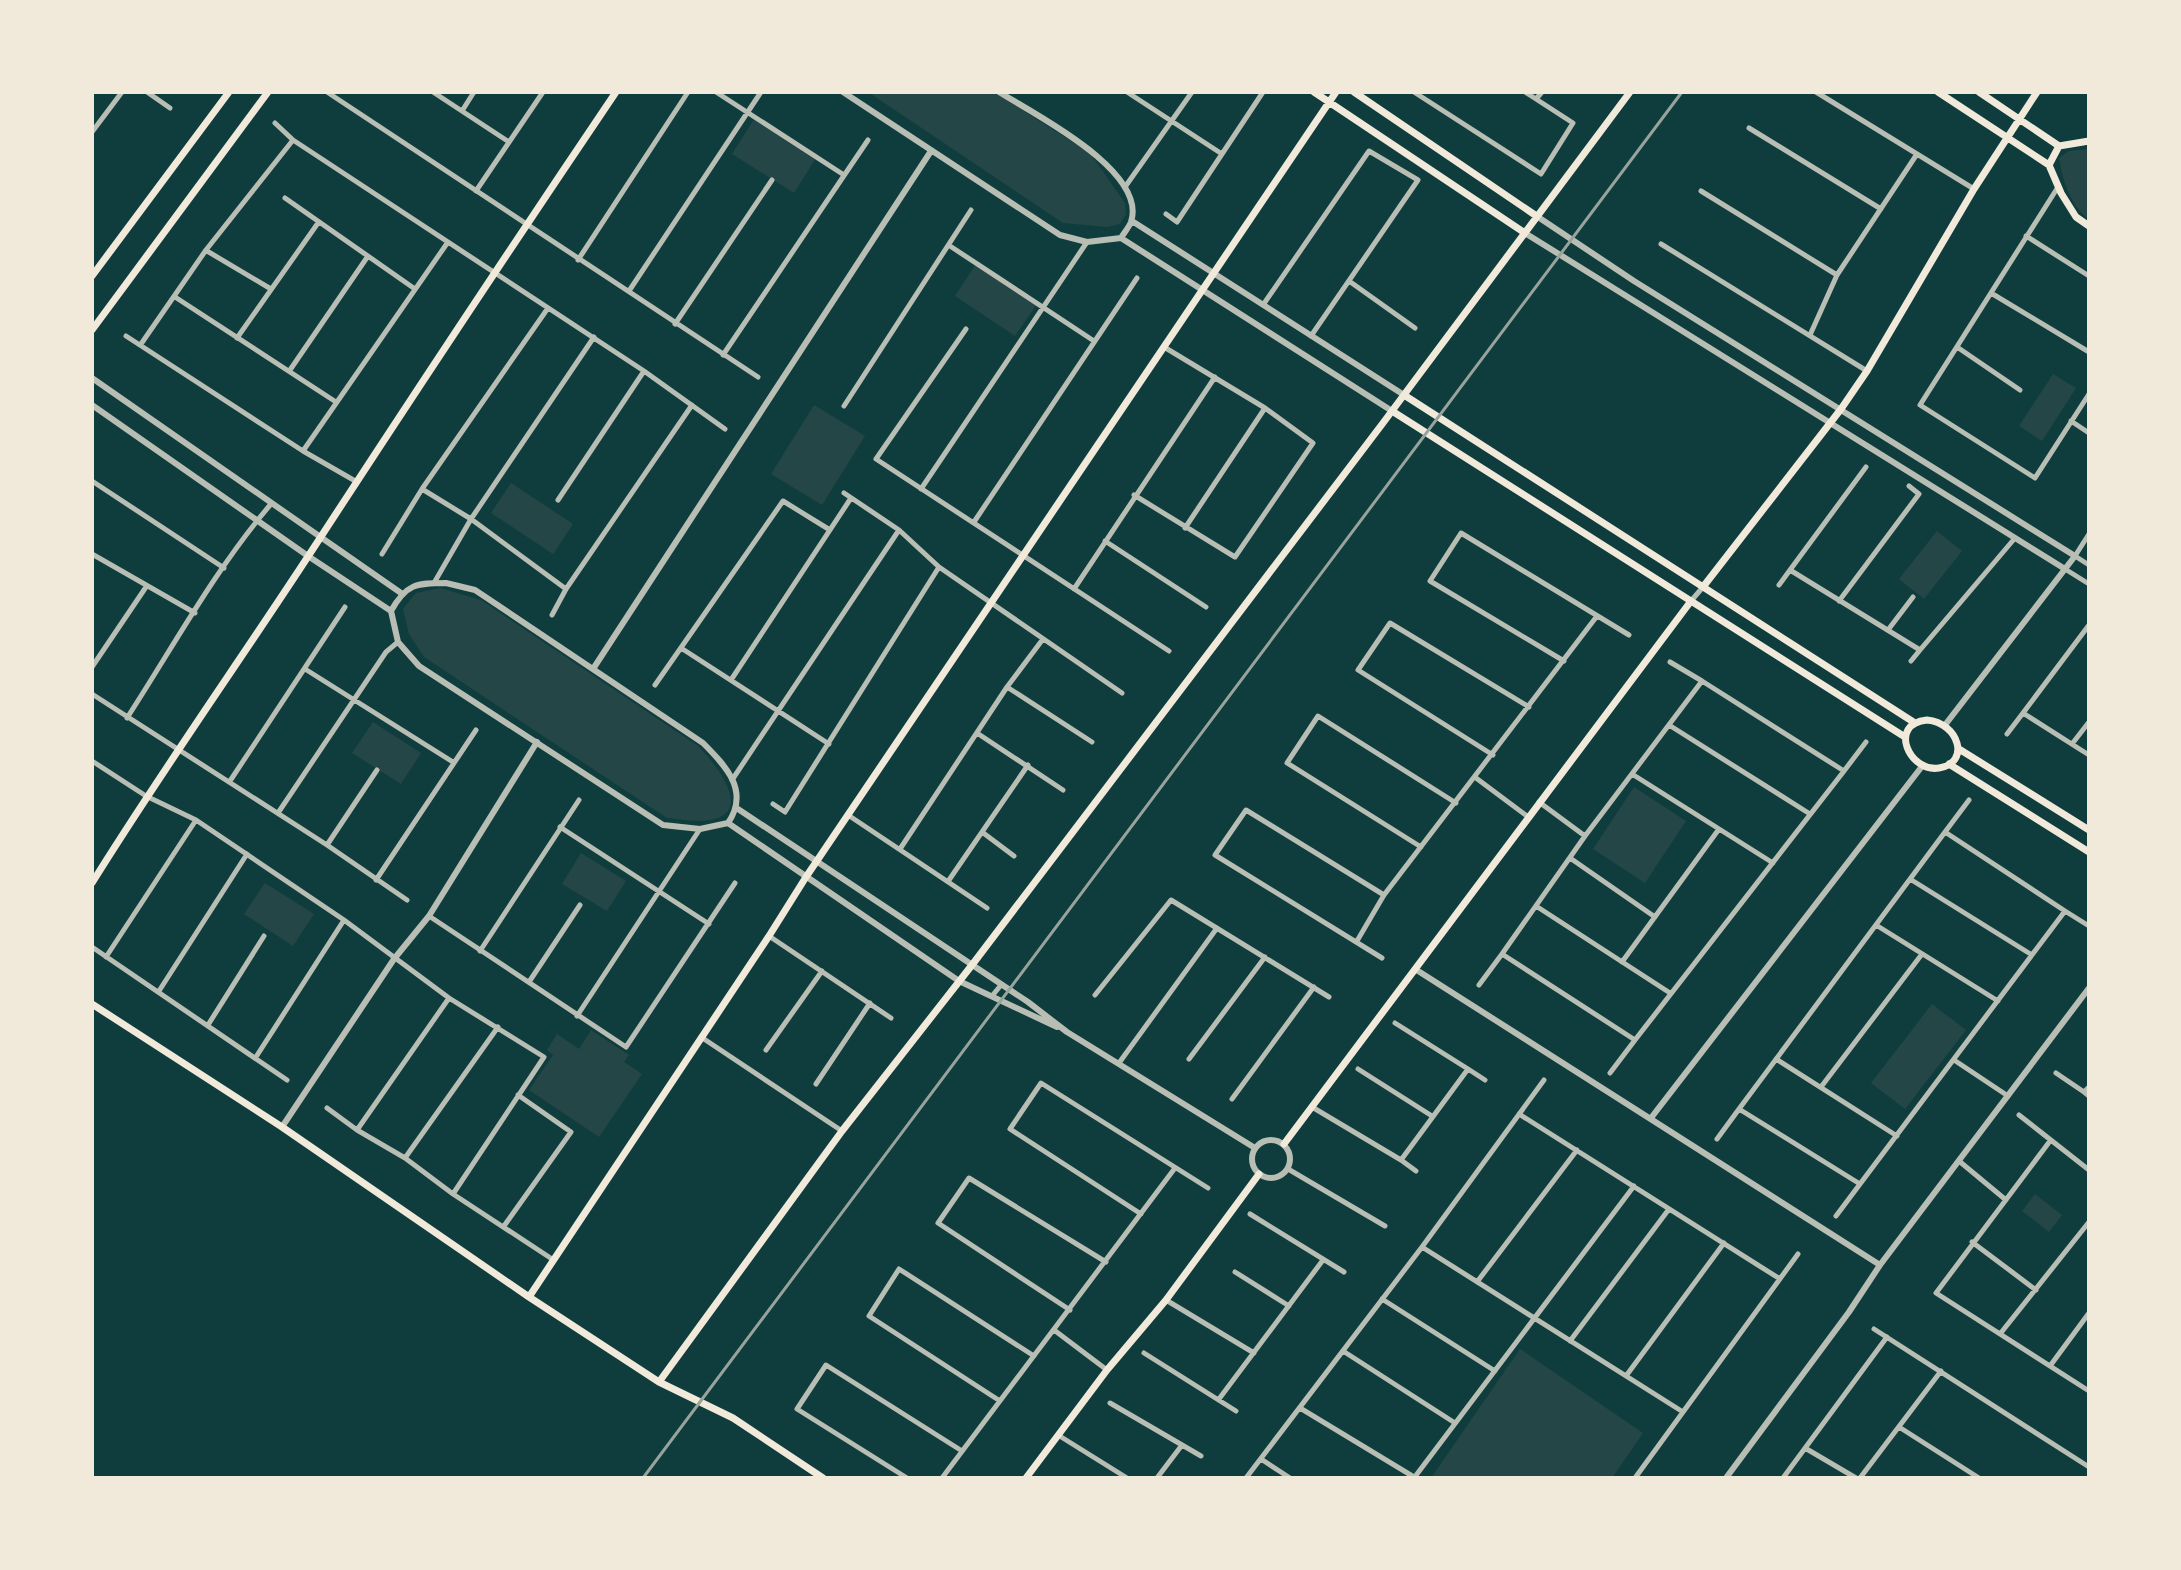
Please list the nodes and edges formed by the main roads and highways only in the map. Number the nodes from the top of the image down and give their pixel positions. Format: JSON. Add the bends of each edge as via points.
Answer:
{"nodes":[{"id":1,"x":229,"y":92,"type":"edge"},
{"id":2,"x":268,"y":92,"type":"edge"},
{"id":3,"x":616,"y":92,"type":"edge"},
{"id":4,"x":1314,"y":92,"type":"edge"},
{"id":5,"x":1336,"y":92,"type":"edge"},
{"id":6,"x":1354,"y":92,"type":"edge"},
{"id":7,"x":1630,"y":92,"type":"edge"},
{"id":8,"x":1938,"y":92,"type":"edge"},
{"id":9,"x":1979,"y":92,"type":"edge"},
{"id":10,"x":2037,"y":92,"type":"edge"},
{"id":11,"x":1329,"y":102,"type":"junction"},
{"id":12,"x":2019,"y":119,"type":"junction"},
{"id":13,"x":2007,"y":138,"type":"junction"},
{"id":14,"x":2089,"y":141,"type":"edge"},
{"id":15,"x":2059,"y":146,"type":"junction"},
{"id":16,"x":2049,"y":165,"type":"junction"},
{"id":17,"x":1535,"y":215,"type":"junction"},
{"id":18,"x":2089,"y":226,"type":"edge"},
{"id":19,"x":1525,"y":233,"type":"junction"},
{"id":20,"x":92,"y":276,"type":"edge"},
{"id":21,"x":92,"y":330,"type":"edge"},
{"id":22,"x":1404,"y":395,"type":"junction"},
{"id":23,"x":1392,"y":411,"type":"junction"},
{"id":24,"x":1502,"y":458,"type":"junction"},
{"id":25,"x":1491,"y":474,"type":"junction"},
{"id":26,"x":1703,"y":587,"type":"junction"},
{"id":27,"x":1691,"y":601,"type":"junction"},
{"id":28,"x":1915,"y":723,"type":"junction"},
{"id":29,"x":1905,"y":737,"type":"junction"},
{"id":30,"x":1959,"y":749,"type":"junction"},
{"id":31,"x":1949,"y":764,"type":"junction"},
{"id":32,"x":2089,"y":830,"type":"edge"},
{"id":33,"x":2089,"y":852,"type":"edge"},
{"id":34,"x":92,"y":883,"type":"edge"},
{"id":35,"x":92,"y":1004,"type":"edge"},
{"id":36,"x":1284,"y":1144,"type":"road end"},
{"id":37,"x":1259,"y":1174,"type":"road end"},
{"id":38,"x":529,"y":1297,"type":"junction"},
{"id":39,"x":659,"y":1382,"type":"junction"},
{"id":40,"x":823,"y":1478,"type":"edge"},
{"id":41,"x":1026,"y":1478,"type":"edge"}],
"edges":[{"from":1,"to":20,"type":"main road"},
{"from":2,"to":21,"type":"main road"},
{"from":3,"to":34,"type":"main road"},
{"from":4,"to":11,"type":"main road"},
{"from":5,"to":11,"type":"main road"},
{"from":6,"to":17,"type":"main road"},
{"from":7,"to":17,"type":"main road"},
{"from":8,"to":13,"type":"main road"},
{"from":9,"to":12,"type":"main road"},
{"from":10,"to":12,"type":"main road"},
{"from":11,"to":19,"type":"main road"},
{"from":11,"to":38,"type":"main road"},
{"from":12,"to":13,"type":"main road"},
{"from":12,"to":15,"type":"main road"},
{"from":13,"to":16,"type":"main road"},
{"from":13,"to":26,"type":"main road","via":[[1867,371]]},
{"from":14,"to":15,"type":"main road"},
{"from":15,"to":16,"type":"main road"},
{"from":16,"to":18,"type":"main road","via":[[2076,217]]},
{"from":17,"to":19,"type":"main road"},
{"from":19,"to":22,"type":"main road"},
{"from":22,"to":23,"type":"main road"},
{"from":22,"to":24,"type":"main road"},
{"from":23,"to":25,"type":"main road"},
{"from":23,"to":39,"type":"main road","via":[[842,1131]]},
{"from":24,"to":25,"type":"main road"},
{"from":24,"to":26,"type":"main road"},
{"from":25,"to":27,"type":"main road"},
{"from":26,"to":28,"type":"main road"},
{"from":27,"to":29,"type":"main road"},
{"from":27,"to":36,"type":"main road"},
{"from":28,"to":29,"type":"main road"},
{"from":28,"to":30,"type":"main road","via":[[1945,725]]},
{"from":29,"to":31,"type":"main road","via":[[1912,756],[1923,765]]},
{"from":30,"to":31,"type":"main road"},
{"from":30,"to":32,"type":"main road"},
{"from":31,"to":33,"type":"main road"},
{"from":35,"to":38,"type":"main road"},
{"from":37,"to":41,"type":"main road"},
{"from":38,"to":39,"type":"main road"},
{"from":39,"to":40,"type":"main road","via":[[733,1418]]}]}
